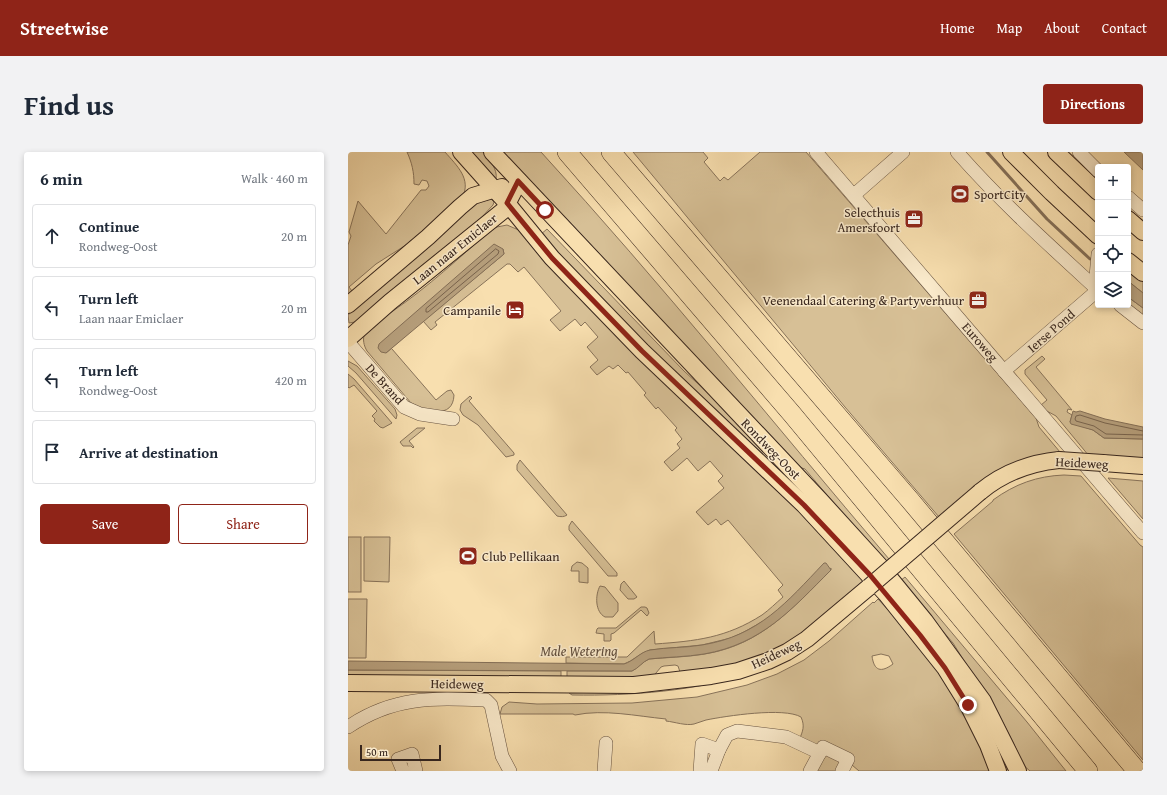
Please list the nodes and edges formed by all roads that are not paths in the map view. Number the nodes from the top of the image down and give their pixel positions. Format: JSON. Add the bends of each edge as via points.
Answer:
{"nodes":[{"id":1,"x":461,"y":152,"type":"edge"},
{"id":2,"x":492,"y":152,"type":"edge"},
{"id":3,"x":567,"y":152,"type":"edge"},
{"id":4,"x":612,"y":152,"type":"edge"},
{"id":5,"x":816,"y":152,"type":"edge"},
{"id":6,"x":903,"y":152,"type":"edge"},
{"id":7,"x":957,"y":152,"type":"edge"},
{"id":8,"x":1011,"y":152,"type":"edge"},
{"id":9,"x":1056,"y":152,"type":"edge"},
{"id":10,"x":1079,"y":152,"type":"edge"},
{"id":11,"x":1095,"y":168,"type":"edge"},
{"id":12,"x":518,"y":181,"type":"junction"},
{"id":13,"x":1095,"y":189,"type":"edge"},
{"id":14,"x":494,"y":190,"type":"junction"},
{"id":15,"x":854,"y":195,"type":"junction"},
{"id":16,"x":1130,"y":200,"type":"edge"},
{"id":17,"x":507,"y":203,"type":"junction"},
{"id":18,"x":1143,"y":210,"type":"edge"},
{"id":19,"x":1131,"y":222,"type":"edge"},
{"id":20,"x":1093,"y":231,"type":"edge"},
{"id":21,"x":1143,"y":232,"type":"edge"},
{"id":22,"x":1131,"y":263,"type":"edge"},
{"id":23,"x":1143,"y":273,"type":"edge"},
{"id":24,"x":1095,"y":287,"type":"edge"},
{"id":25,"x":1095,"y":293,"type":"edge"},
{"id":26,"x":348,"y":305,"type":"edge"},
{"id":27,"x":1124,"y":308,"type":"edge"},
{"id":28,"x":1143,"y":323,"type":"edge"},
{"id":29,"x":348,"y":340,"type":"edge"},
{"id":30,"x":1004,"y":371,"type":"junction"},
{"id":31,"x":453,"y":419,"type":"dead end"},
{"id":32,"x":1143,"y":466,"type":"edge"},
{"id":33,"x":1143,"y":533,"type":"edge"},
{"id":34,"x":348,"y":683,"type":"edge"},
{"id":35,"x":348,"y":727,"type":"edge"},
{"id":36,"x":606,"y":743,"type":"dead end"},
{"id":37,"x":719,"y":750,"type":"junction"},
{"id":38,"x":820,"y":753,"type":"junction"},
{"id":39,"x":847,"y":769,"type":"edge"},
{"id":40,"x":404,"y":771,"type":"edge"},
{"id":41,"x":416,"y":771,"type":"edge"},
{"id":42,"x":510,"y":771,"type":"edge"},
{"id":43,"x":604,"y":771,"type":"edge"},
{"id":44,"x":700,"y":771,"type":"edge"},
{"id":45,"x":711,"y":771,"type":"edge"},
{"id":46,"x":810,"y":771,"type":"edge"},
{"id":47,"x":998,"y":771,"type":"edge"},
{"id":48,"x":1018,"y":771,"type":"edge"},
{"id":49,"x":1088,"y":771,"type":"edge"},
{"id":50,"x":1136,"y":771,"type":"edge"}],
"edges":[{"from":1,"to":14,"type":"main road","name":"Rondweg-Oost"},
{"from":2,"to":12,"type":"main road","name":"Rondweg-Oost"},
{"from":3,"to":49,"type":"highway","via":[[792,414]]},
{"from":4,"to":50,"type":"highway","via":[[910,499]]},
{"from":5,"to":15,"type":"street","name":"Euroweg"},
{"from":6,"to":15,"type":"street"},
{"from":7,"to":24,"type":"street","via":[[1023,222]]},
{"from":8,"to":20,"type":"main road"},
{"from":9,"to":13,"type":"main road"},
{"from":10,"to":11,"type":"street"},
{"from":12,"to":14,"type":"main road","name":"Laan naar Emiclaer"},
{"from":12,"to":17,"type":"main road","name":"Laan naar Emiclaer"},
{"from":12,"to":48,"type":"main road","name":"Rondweg-Oost","via":[[884,571],[929,626],[983,701]]},
{"from":14,"to":17,"type":"main road","name":"Rondweg-Oost"},
{"from":14,"to":26,"type":"main road","name":"Laan naar Emiclaer","via":[[473,196]]},
{"from":15,"to":30,"type":"street","name":"Euroweg"},
{"from":16,"to":18,"type":"street"},
{"from":17,"to":29,"type":"main road","name":"Laan naar Emiclaer","via":[[504,210],[390,302]]},
{"from":17,"to":47,"type":"main road","name":"Rondweg-Oost","via":[[552,258],[642,351],[804,505],[886,594],[949,674],[988,744]]},
{"from":19,"to":21,"type":"main road"},
{"from":22,"to":23,"type":"main road"},
{"from":25,"to":30,"type":"street","name":"Ierse Pond"},
{"from":27,"to":28,"type":"street"},
{"from":29,"to":31,"type":"street","name":"De Brand","via":[[404,407],[420,414]]},
{"from":30,"to":33,"type":"street","name":"Euroweg"},
{"from":32,"to":34,"type":"main road","name":"Heideweg","bridge":true,"via":[[1059,460],[1018,469],[996,480],[808,639],[768,661],[738,671],[634,685]]},
{"from":35,"to":42,"type":"street","via":[[379,709],[408,702],[426,699],[486,700],[491,705],[502,756]]},
{"from":36,"to":43,"type":"street"},
{"from":37,"to":38,"type":"street","via":[[727,735],[737,732],[786,737]]},
{"from":37,"to":44,"type":"street","via":[[702,744]]},
{"from":37,"to":45,"type":"street"},
{"from":38,"to":39,"type":"street","via":[[823,747],[848,759]]},
{"from":38,"to":46,"type":"street"},
{"from":40,"to":41,"type":"street","via":[[398,759],[412,754]]}]}
